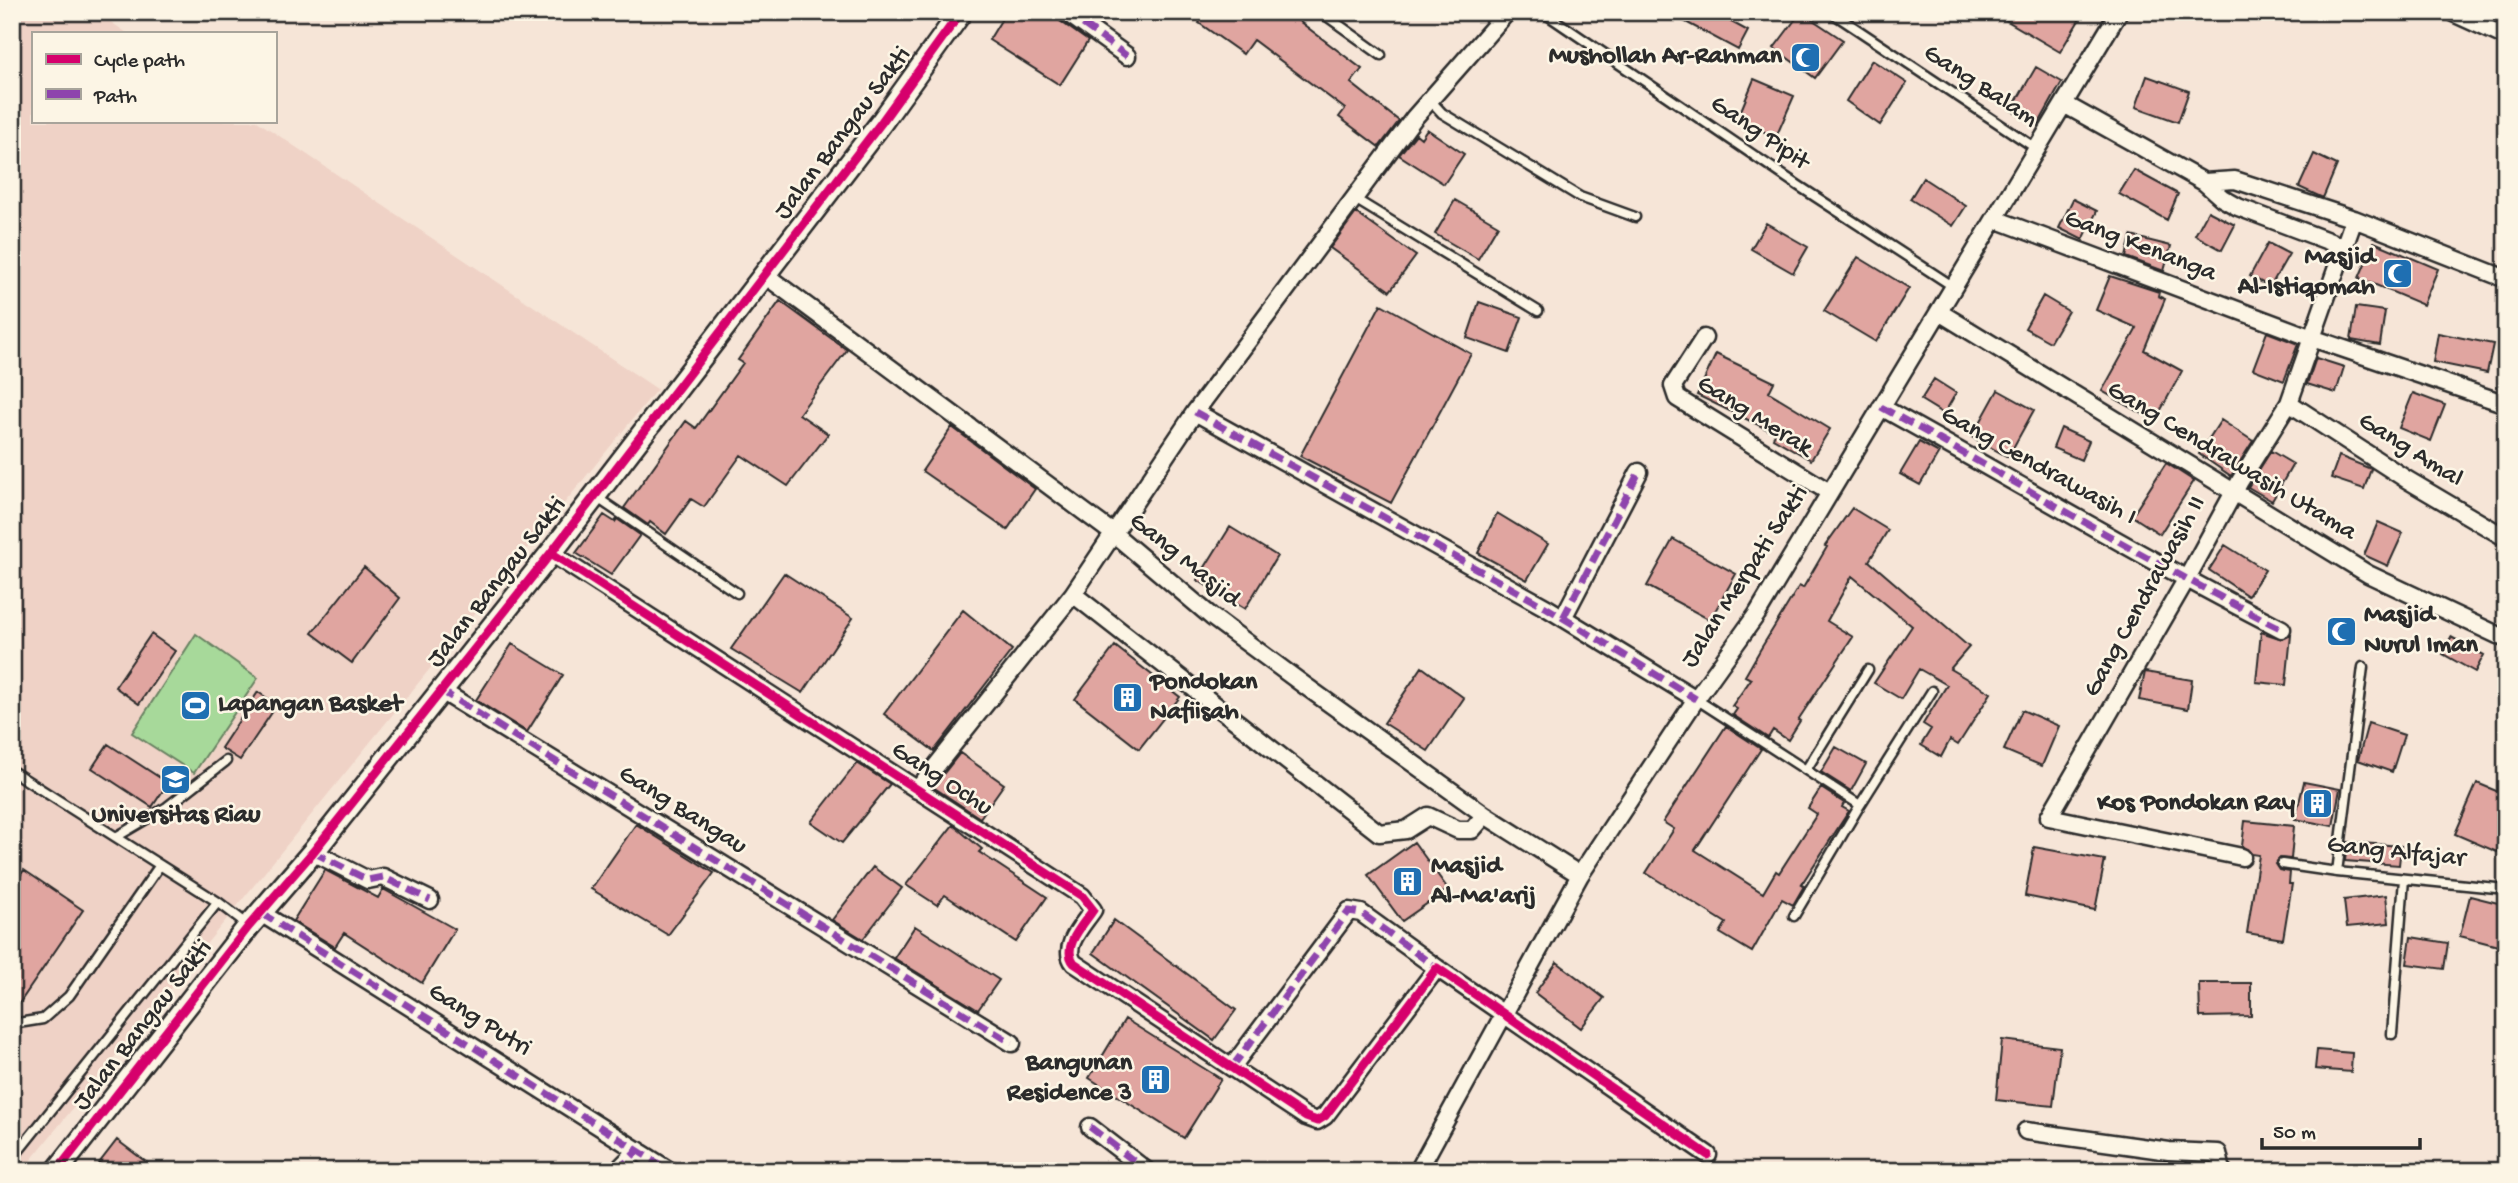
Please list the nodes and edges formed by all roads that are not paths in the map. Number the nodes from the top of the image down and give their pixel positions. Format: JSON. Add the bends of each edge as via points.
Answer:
{"nodes":[{"id":1,"x":961,"y":12,"type":"edge"},
{"id":2,"x":1066,"y":12,"type":"edge"},
{"id":3,"x":1321,"y":12,"type":"edge"},
{"id":4,"x":1507,"y":12,"type":"edge"},
{"id":5,"x":1543,"y":12,"type":"edge"},
{"id":6,"x":1831,"y":12,"type":"edge"},
{"id":7,"x":2119,"y":12,"type":"edge"},
{"id":8,"x":2451,"y":12,"type":"edge"},
{"id":9,"x":2506,"y":37,"type":"edge"},
{"id":10,"x":1381,"y":55,"type":"dead end"},
{"id":11,"x":1127,"y":56,"type":"dead end"},
{"id":12,"x":1431,"y":101,"type":"junction"},
{"id":13,"x":2064,"y":104,"type":"junction"},
{"id":14,"x":2037,"y":149,"type":"junction"},
{"id":15,"x":2204,"y":182,"type":"junction"},
{"id":16,"x":1355,"y":199,"type":"junction"},
{"id":17,"x":1635,"y":217,"type":"dead end"},
{"id":18,"x":1995,"y":219,"type":"junction"},
{"id":19,"x":2354,"y":219,"type":"junction"},
{"id":20,"x":2344,"y":247,"type":"junction"},
{"id":21,"x":765,"y":275,"type":"junction"},
{"id":22,"x":2506,"y":279,"type":"edge"},
{"id":23,"x":1954,"y":287,"type":"junction"},
{"id":24,"x":1538,"y":311,"type":"dead end"},
{"id":25,"x":1939,"y":312,"type":"junction"},
{"id":26,"x":1704,"y":338,"type":"dead end"},
{"id":27,"x":2312,"y":338,"type":"junction"},
{"id":28,"x":2289,"y":402,"type":"junction"},
{"id":29,"x":2506,"y":404,"type":"edge"},
{"id":30,"x":1881,"y":407,"type":"junction"},
{"id":31,"x":1195,"y":412,"type":"junction"},
{"id":32,"x":1639,"y":472,"type":"dead end"},
{"id":33,"x":1829,"y":492,"type":"junction"},
{"id":34,"x":2234,"y":492,"type":"junction"},
{"id":35,"x":594,"y":496,"type":"junction"},
{"id":36,"x":1114,"y":534,"type":"junction"},
{"id":37,"x":2506,"y":538,"type":"edge"},
{"id":38,"x":551,"y":554,"type":"junction"},
{"id":39,"x":2186,"y":580,"type":"junction"},
{"id":40,"x":737,"y":593,"type":"dead end"},
{"id":41,"x":1073,"y":594,"type":"junction"},
{"id":42,"x":1563,"y":618,"type":"junction"},
{"id":43,"x":2283,"y":629,"type":"dead end"},
{"id":44,"x":2506,"y":639,"type":"edge"},
{"id":45,"x":2362,"y":667,"type":"dead end"},
{"id":46,"x":1868,"y":670,"type":"dead end"},
{"id":47,"x":440,"y":690,"type":"junction"},
{"id":48,"x":1931,"y":691,"type":"dead end"},
{"id":49,"x":1696,"y":699,"type":"junction"},
{"id":50,"x":226,"y":761,"type":"dead end"},
{"id":51,"x":1806,"y":770,"type":"junction"},
{"id":52,"x":12,"y":771,"type":"edge"},
{"id":53,"x":918,"y":790,"type":"junction"},
{"id":54,"x":1860,"y":805,"type":"junction"},
{"id":55,"x":1485,"y":815,"type":"junction"},
{"id":56,"x":116,"y":837,"type":"junction"},
{"id":57,"x":313,"y":852,"type":"junction"},
{"id":58,"x":2242,"y":857,"type":"dead end"},
{"id":59,"x":2282,"y":864,"type":"dead end"},
{"id":60,"x":160,"y":865,"type":"junction"},
{"id":61,"x":2337,"y":873,"type":"junction"},
{"id":62,"x":1580,"y":875,"type":"junction"},
{"id":63,"x":2404,"y":879,"type":"junction"},
{"id":64,"x":2506,"y":889,"type":"edge"},
{"id":65,"x":429,"y":900,"type":"dead end"},
{"id":66,"x":218,"y":902,"type":"junction"},
{"id":67,"x":1794,"y":916,"type":"dead end"},
{"id":68,"x":251,"y":920,"type":"junction"},
{"id":69,"x":1437,"y":968,"type":"junction"},
{"id":70,"x":1503,"y":1014,"type":"junction"},
{"id":71,"x":12,"y":1024,"type":"edge"},
{"id":72,"x":2392,"y":1034,"type":"dead end"},
{"id":73,"x":1012,"y":1044,"type":"dead end"},
{"id":74,"x":1232,"y":1067,"type":"junction"},
{"id":75,"x":1090,"y":1127,"type":"dead end"},
{"id":76,"x":2026,"y":1131,"type":"dead end"},
{"id":77,"x":638,"y":1150,"type":"junction"},
{"id":78,"x":1708,"y":1155,"type":"dead end"},
{"id":79,"x":12,"y":1159,"type":"edge"},
{"id":80,"x":57,"y":1171,"type":"edge"},
{"id":81,"x":617,"y":1171,"type":"edge"},
{"id":82,"x":670,"y":1171,"type":"edge"},
{"id":83,"x":1147,"y":1171,"type":"edge"},
{"id":84,"x":1418,"y":1171,"type":"edge"},
{"id":85,"x":2222,"y":1171,"type":"edge"}],
"edges":[{"from":1,"to":21,"type":"street","name":"Jalan Bangau Sakti"},
{"from":2,"to":11,"type":"street"},
{"from":3,"to":10,"type":"lane"},
{"from":4,"to":12,"type":"street"},
{"from":5,"to":23,"type":"lane","name":"Gang Pipit"},
{"from":6,"to":14,"type":"lane","name":"Gang Balam"},
{"from":7,"to":13,"type":"street","name":"Jalan Merpati Sakti"},
{"from":8,"to":9,"type":"street"},
{"from":12,"to":16,"type":"street"},
{"from":12,"to":17,"type":"lane","via":[[1441,113],[1580,197]]},
{"from":13,"to":14,"type":"street","name":"Jalan Merpati Sakti"},
{"from":13,"to":15,"type":"street"},
{"from":14,"to":18,"type":"street","name":"Jalan Merpati Sakti"},
{"from":15,"to":19,"type":"street","via":[[2235,180]]},
{"from":15,"to":20,"type":"street","via":[[2238,206]]},
{"from":16,"to":24,"type":"lane"},
{"from":16,"to":31,"type":"street"},
{"from":18,"to":23,"type":"street","name":"Jalan Merpati Sakti"},
{"from":18,"to":27,"type":"street","name":"Gang Kenanga"},
{"from":19,"to":20,"type":"street","name":"Gang Cendrawasih II"},
{"from":19,"to":22,"type":"street"},
{"from":20,"to":27,"type":"street","name":"Gang Cendrawasih II"},
{"from":21,"to":35,"type":"street","name":"Jalan Bangau Sakti"},
{"from":21,"to":36,"type":"street","name":"Gang Masjid"},
{"from":23,"to":25,"type":"street","name":"Jalan Merpati Sakti"},
{"from":25,"to":30,"type":"street","name":"Jalan Merpati Sakti"},
{"from":25,"to":34,"type":"street","name":"Gang Cendrawasih Utama"},
{"from":26,"to":33,"type":"street","name":"Gang Merak","via":[[1673,386],[1676,398]]},
{"from":27,"to":28,"type":"street","name":"Gang Cendrawasih II"},
{"from":27,"to":29,"type":"street","name":"Gang Kenanga"},
{"from":28,"to":34,"type":"street","name":"Gang Cendrawasih II"},
{"from":28,"to":37,"type":"street","name":"Gang Amal"},
{"from":30,"to":33,"type":"street","name":"Jalan Merpati Sakti"},
{"from":30,"to":39,"type":"street","name":"Gang Cendrawasih I"},
{"from":31,"to":36,"type":"street"},
{"from":31,"to":42,"type":"street"},
{"from":32,"to":42,"type":"street"},
{"from":33,"to":49,"type":"street","name":"Jalan Merpati Sakti","via":[[1757,614]]},
{"from":34,"to":39,"type":"street","name":"Gang Cendrawasih II"},
{"from":34,"to":44,"type":"street","name":"Gang Cendrawasih Utama","via":[[2368,574]]},
{"from":35,"to":38,"type":"street","name":"Jalan Bangau Sakti"},
{"from":35,"to":40,"type":"lane"},
{"from":36,"to":41,"type":"street"},
{"from":36,"to":55,"type":"street","name":"Gang Masjid","via":[[1212,617]]},
{"from":38,"to":47,"type":"street","name":"Jalan Bangau Sakti"},
{"from":38,"to":53,"type":"street","name":"Gang Ochu"},
{"from":39,"to":43,"type":"street","name":"Gang Cendrawasih I"},
{"from":39,"to":58,"type":"street","name":"Gang Cendrawasih II","via":[[2049,817]]},
{"from":41,"to":53,"type":"street"},
{"from":41,"to":55,"type":"street","via":[[1379,833],[1406,830],[1428,816],[1458,830],[1472,830]]},
{"from":42,"to":49,"type":"street"},
{"from":45,"to":61,"type":"lane"},
{"from":46,"to":51,"type":"lane"},
{"from":47,"to":57,"type":"street","name":"Jalan Bangau Sakti"},
{"from":47,"to":73,"type":"street","name":"Gang Bangau"},
{"from":48,"to":54,"type":"lane"},
{"from":49,"to":51,"type":"lane"},
{"from":49,"to":62,"type":"street","name":"Jalan Merpati Sakti"},
{"from":50,"to":56,"type":"lane","via":[[167,807]]},
{"from":51,"to":54,"type":"lane"},
{"from":52,"to":56,"type":"lane"},
{"from":53,"to":74,"type":"street","name":"Gang Ochu","via":[[1082,896],[1093,910],[1068,948],[1074,963]]},
{"from":54,"to":67,"type":"lane"},
{"from":55,"to":62,"type":"street","name":"Gang Masjid"},
{"from":56,"to":60,"type":"lane"},
{"from":57,"to":65,"type":"street","via":[[368,880],[383,877]]},
{"from":57,"to":68,"type":"street","name":"Jalan Bangau Sakti"},
{"from":59,"to":61,"type":"lane","name":"Gang Alfajar"},
{"from":60,"to":66,"type":"lane"},
{"from":60,"to":71,"type":"lane","via":[[69,996],[43,1019]]},
{"from":61,"to":63,"type":"lane","name":"Gang Alfajar"},
{"from":62,"to":70,"type":"street","name":"Jalan Merpati Sakti"},
{"from":63,"to":64,"type":"lane","name":"Gang Alfajar"},
{"from":63,"to":72,"type":"lane"},
{"from":66,"to":68,"type":"lane"},
{"from":66,"to":79,"type":"lane"},
{"from":68,"to":77,"type":"street","name":"Gang Putri"},
{"from":68,"to":80,"type":"street","name":"Jalan Bangau Sakti"},
{"from":69,"to":70,"type":"street"},
{"from":69,"to":74,"type":"street","via":[[1317,1121]]},
{"from":69,"to":74,"type":"street","via":[[1362,913],[1349,911]]},
{"from":70,"to":78,"type":"street"},
{"from":70,"to":84,"type":"street","name":"Jalan Merpati Sakti"},
{"from":75,"to":83,"type":"street"},
{"from":76,"to":85,"type":"street","via":[[2169,1151],[2218,1153]]},
{"from":77,"to":81,"type":"street"},
{"from":77,"to":82,"type":"street","name":"Gang Putri"}]}
